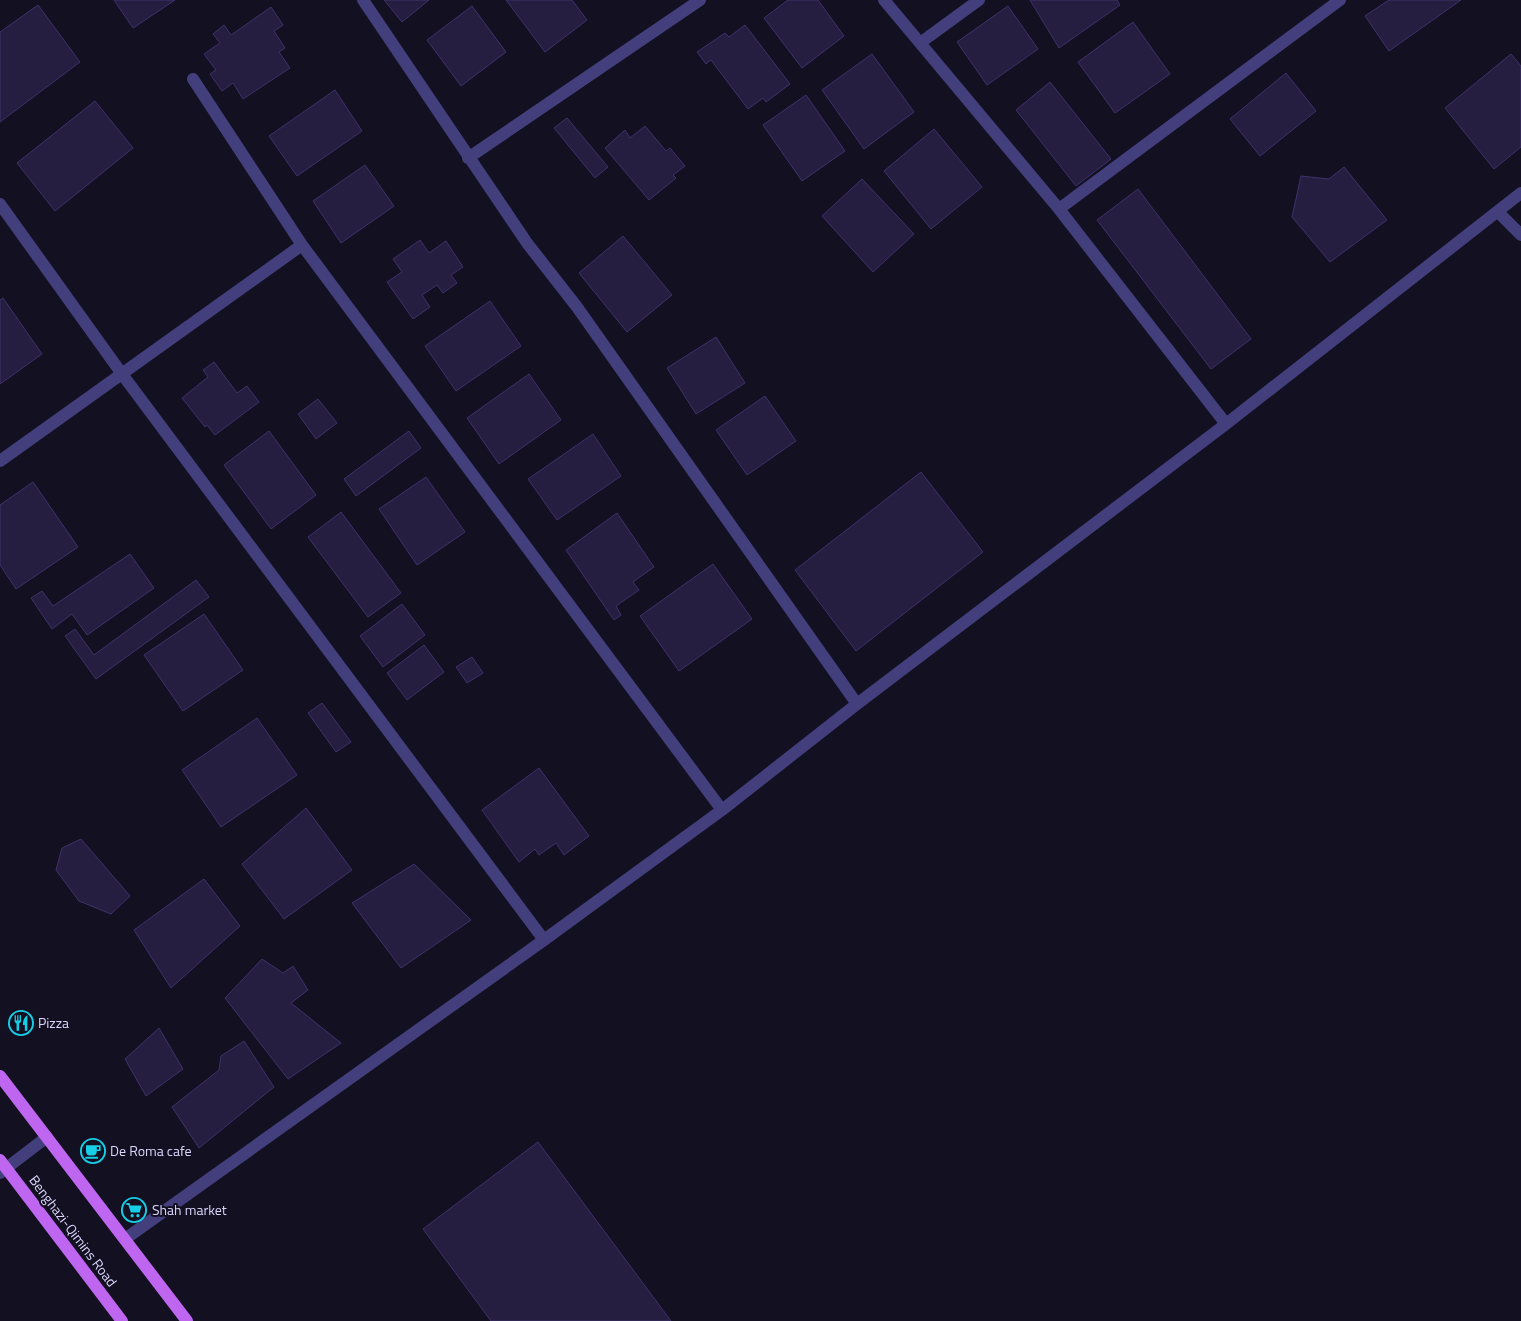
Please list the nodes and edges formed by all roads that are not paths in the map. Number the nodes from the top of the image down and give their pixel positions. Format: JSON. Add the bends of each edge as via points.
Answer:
{"nodes":[{"id":1,"x":363,"y":0,"type":"edge"},
{"id":2,"x":700,"y":0,"type":"edge"},
{"id":3,"x":884,"y":0,"type":"edge"},
{"id":4,"x":979,"y":0,"type":"edge"},
{"id":5,"x":1340,"y":0,"type":"edge"},
{"id":6,"x":920,"y":43,"type":"junction"},
{"id":7,"x":194,"y":79,"type":"dead end"},
{"id":8,"x":468,"y":158,"type":"junction"},
{"id":9,"x":1521,"y":193,"type":"edge"},
{"id":10,"x":0,"y":204,"type":"edge"},
{"id":11,"x":1059,"y":209,"type":"junction"},
{"id":12,"x":1498,"y":212,"type":"junction"},
{"id":13,"x":1521,"y":234,"type":"edge"},
{"id":14,"x":302,"y":245,"type":"junction"},
{"id":15,"x":122,"y":374,"type":"junction"},
{"id":16,"x":1226,"y":424,"type":"junction"},
{"id":17,"x":0,"y":461,"type":"edge"},
{"id":18,"x":857,"y":704,"type":"junction"},
{"id":19,"x":722,"y":810,"type":"junction"},
{"id":20,"x":544,"y":940,"type":"junction"},
{"id":21,"x":0,"y":1076,"type":"edge"},
{"id":22,"x":47,"y":1137,"type":"junction"},
{"id":23,"x":2,"y":1167,"type":"edge"},
{"id":24,"x":125,"y":1239,"type":"junction"},
{"id":25,"x":122,"y":1321,"type":"edge"},
{"id":26,"x":187,"y":1321,"type":"edge"}],
"edges":[{"from":1,"to":8,"type":"street"},
{"from":2,"to":8,"type":"street"},
{"from":3,"to":6,"type":"street"},
{"from":4,"to":6,"type":"street"},
{"from":5,"to":11,"type":"street"},
{"from":6,"to":11,"type":"street"},
{"from":7,"to":14,"type":"street"},
{"from":8,"to":18,"type":"street","via":[[527,243],[583,315]]},
{"from":9,"to":12,"type":"street"},
{"from":10,"to":15,"type":"street"},
{"from":11,"to":16,"type":"street"},
{"from":12,"to":13,"type":"street"},
{"from":12,"to":16,"type":"street"},
{"from":14,"to":15,"type":"street"},
{"from":14,"to":19,"type":"street"},
{"from":15,"to":17,"type":"street"},
{"from":15,"to":20,"type":"street"},
{"from":16,"to":18,"type":"street"},
{"from":18,"to":19,"type":"street"},
{"from":19,"to":20,"type":"street"},
{"from":20,"to":24,"type":"street"},
{"from":21,"to":22,"type":"main road"},
{"from":22,"to":23,"type":"street"},
{"from":22,"to":24,"type":"main road"},
{"from":23,"to":25,"type":"main road","name":"Benghazi-Qimins Road"},
{"from":24,"to":26,"type":"main road"}]}
